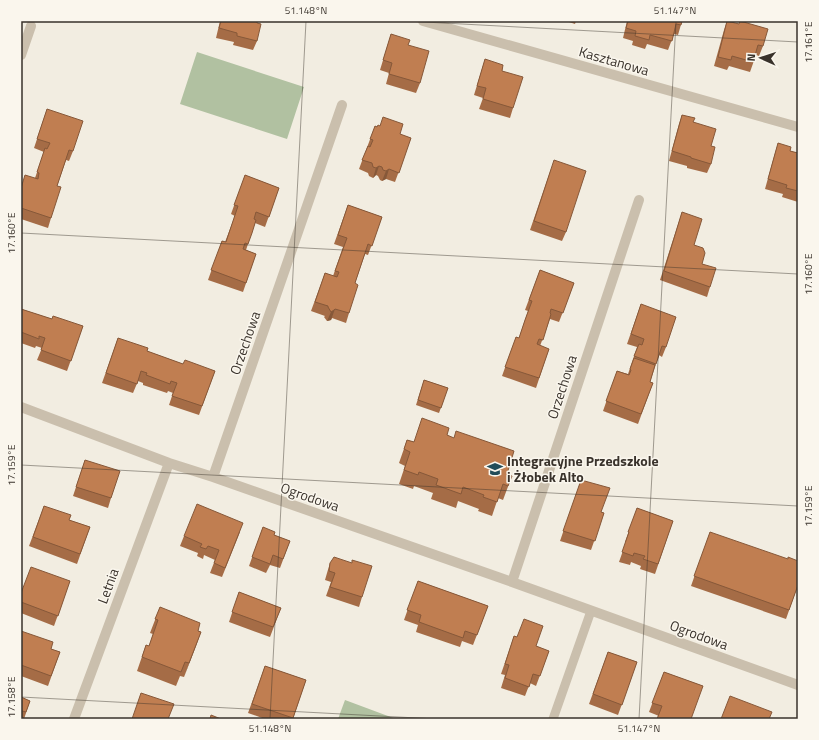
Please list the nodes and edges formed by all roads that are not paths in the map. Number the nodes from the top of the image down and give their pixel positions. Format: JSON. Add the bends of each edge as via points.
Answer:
{"nodes":[{"id":1,"x":423,"y":21,"type":"edge"},
{"id":2,"x":31,"y":26,"type":"dead end"},
{"id":3,"x":21,"y":55,"type":"edge"},
{"id":4,"x":342,"y":105,"type":"dead end"},
{"id":5,"x":798,"y":127,"type":"edge"},
{"id":6,"x":639,"y":200,"type":"dead end"},
{"id":7,"x":21,"y":407,"type":"edge"},
{"id":8,"x":169,"y":463,"type":"junction"},
{"id":9,"x":213,"y":477,"type":"junction"},
{"id":10,"x":512,"y":582,"type":"junction"},
{"id":11,"x":591,"y":611,"type":"junction"},
{"id":12,"x":798,"y":685,"type":"edge"},
{"id":13,"x":74,"y":719,"type":"edge"},
{"id":14,"x":553,"y":719,"type":"edge"}],
"edges":[{"from":1,"to":5,"type":"street","name":"Kasztanowa"},
{"from":2,"to":3,"type":"street"},
{"from":4,"to":9,"type":"street","name":"Orzechowa"},
{"from":6,"to":10,"type":"street","name":"Orzechowa"},
{"from":7,"to":8,"type":"street","name":"Ogrodowa"},
{"from":8,"to":9,"type":"street","name":"Ogrodowa"},
{"from":8,"to":13,"type":"street","name":"Letnia"},
{"from":9,"to":10,"type":"street","name":"Ogrodowa"},
{"from":10,"to":11,"type":"street","name":"Ogrodowa"},
{"from":11,"to":12,"type":"street","name":"Ogrodowa"},
{"from":11,"to":14,"type":"lane"}]}
